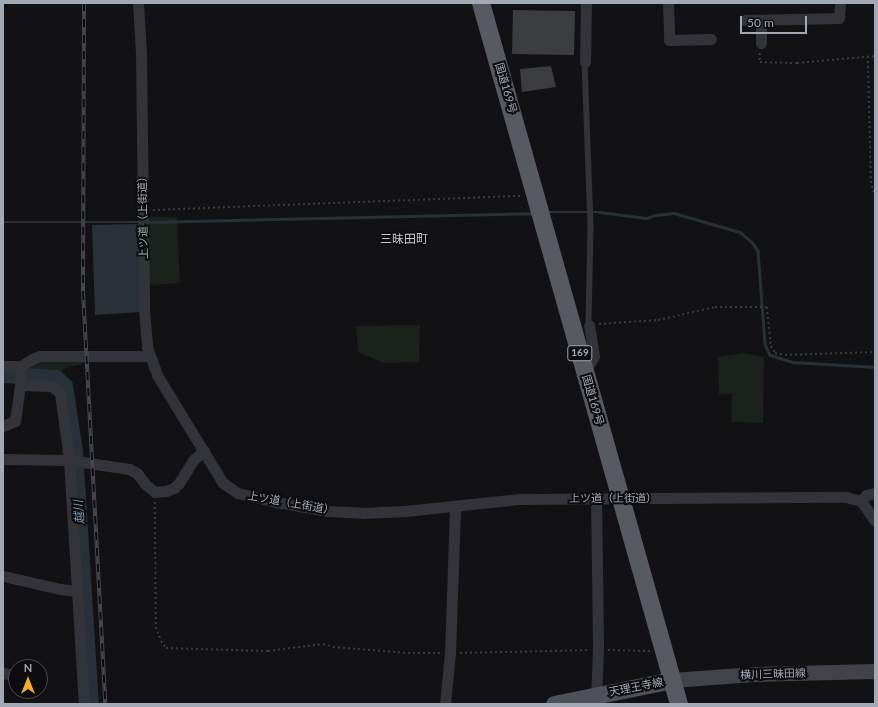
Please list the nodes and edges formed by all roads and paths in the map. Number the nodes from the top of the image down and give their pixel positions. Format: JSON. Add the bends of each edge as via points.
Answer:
{"nodes":[{"id":1,"x":138,"y":3,"type":"edge"},
{"id":2,"x":481,"y":3,"type":"edge"},
{"id":3,"x":586,"y":3,"type":"edge"},
{"id":4,"x":668,"y":3,"type":"edge"},
{"id":5,"x":840,"y":3,"type":"edge"},
{"id":6,"x":745,"y":20,"type":"dead end"},
{"id":7,"x":761,"y":20,"type":"junction"},
{"id":8,"x":711,"y":39,"type":"dead end"},
{"id":9,"x":761,"y":43,"type":"dead end"},
{"id":10,"x":868,"y":56,"type":"junction"},
{"id":11,"x":875,"y":56,"type":"edge"},
{"id":12,"x":585,"y":62,"type":"joint"},
{"id":13,"x":760,"y":62,"type":"dead end"},
{"id":14,"x":537,"y":195,"type":"junction"},
{"id":15,"x":875,"y":197,"type":"edge"},
{"id":16,"x":142,"y":210,"type":"junction"},
{"id":17,"x":589,"y":325,"type":"junction"},
{"id":18,"x":875,"y":352,"type":"edge"},
{"id":19,"x":149,"y":356,"type":"junction"},
{"id":20,"x":583,"y":365,"type":"junction"},
{"id":21,"x":3,"y":366,"type":"edge"},
{"id":22,"x":21,"y":366,"type":"junction"},
{"id":23,"x":20,"y":385,"type":"junction"},
{"id":24,"x":3,"y":426,"type":"edge"},
{"id":25,"x":204,"y":451,"type":"junction"},
{"id":26,"x":3,"y":458,"type":"edge"},
{"id":27,"x":69,"y":460,"type":"junction"},
{"id":28,"x":155,"y":492,"type":"junction"},
{"id":29,"x":875,"y":493,"type":"edge"},
{"id":30,"x":596,"y":498,"type":"junction"},
{"id":31,"x":621,"y":498,"type":"junction"},
{"id":32,"x":861,"y":501,"type":"junction"},
{"id":33,"x":455,"y":507,"type":"junction"},
{"id":34,"x":875,"y":521,"type":"edge"},
{"id":35,"x":3,"y":576,"type":"edge"},
{"id":36,"x":77,"y":591,"type":"junction"},
{"id":37,"x":598,"y":649,"type":"junction"},
{"id":38,"x":663,"y":649,"type":"junction"},
{"id":39,"x":450,"y":653,"type":"junction"},
{"id":40,"x":875,"y":671,"type":"edge"},
{"id":41,"x":672,"y":680,"type":"junction"},
{"id":42,"x":596,"y":699,"type":"edge"},
{"id":43,"x":84,"y":704,"type":"edge"},
{"id":44,"x":445,"y":704,"type":"edge"},
{"id":45,"x":554,"y":704,"type":"edge"},
{"id":46,"x":679,"y":704,"type":"edge"}],
"edges":[{"from":1,"to":16,"type":"street","name":"上ツ道（上街道）","via":[[142,54]]},
{"from":2,"to":14,"type":"highway","name":"国道169号","number":"169"},
{"from":3,"to":12,"type":"street"},
{"from":4,"to":8,"type":"street","via":[[669,40]]},
{"from":5,"to":7,"type":"street","via":[[839,18]]},
{"from":6,"to":7,"type":"street"},
{"from":7,"to":9,"type":"street"},
{"from":10,"to":11,"type":"path"},
{"from":10,"to":13,"type":"path","via":[[797,63]]},
{"from":10,"to":15,"type":"path","via":[[871,181]]},
{"from":12,"to":17,"type":"lane","via":[[590,227]]},
{"from":14,"to":16,"type":"path"},
{"from":14,"to":20,"type":"highway","name":"国道169号","number":"169"},
{"from":16,"to":19,"type":"street","name":"上ツ道（上街道）","via":[[144,310]]},
{"from":17,"to":18,"type":"path","via":[[658,320],[715,307],[767,307],[771,346],[775,353],[785,355]]},
{"from":17,"to":20,"type":"street","via":[[594,356],[590,363]]},
{"from":19,"to":22,"type":"street","via":[[40,356]]},
{"from":19,"to":25,"type":"street","name":"上ツ道（上街道）","via":[[157,375]]},
{"from":20,"to":31,"type":"highway","name":"国道169号","number":"169"},
{"from":21,"to":22,"type":"street"},
{"from":22,"to":23,"type":"street"},
{"from":23,"to":24,"type":"street","via":[[15,421]]},
{"from":23,"to":27,"type":"street","via":[[51,386],[60,393]]},
{"from":25,"to":28,"type":"street","via":[[194,459],[174,488],[166,492]]},
{"from":25,"to":33,"type":"street","name":"上ツ道（上街道）","via":[[222,483],[238,493],[276,502],[328,511],[363,513]]},
{"from":26,"to":27,"type":"street"},
{"from":27,"to":28,"type":"street","via":[[129,469],[137,473],[144,484]]},
{"from":27,"to":36,"type":"street"},
{"from":28,"to":39,"type":"path","via":[[156,627],[166,648],[268,651],[323,644],[408,653]]},
{"from":29,"to":32,"type":"street","via":[[866,495]]},
{"from":30,"to":31,"type":"street","name":"上ツ道（上街道）"},
{"from":30,"to":33,"type":"street","name":"上ツ道（上街道）","via":[[520,499]]},
{"from":30,"to":37,"type":"street"},
{"from":31,"to":32,"type":"street","name":"上ツ道（上街道）","via":[[846,497]]},
{"from":31,"to":38,"type":"highway","name":"国道169号","number":"169"},
{"from":32,"to":34,"type":"street"},
{"from":33,"to":39,"type":"street"},
{"from":35,"to":36,"type":"street"},
{"from":36,"to":43,"type":"street"},
{"from":37,"to":38,"type":"path"},
{"from":37,"to":39,"type":"path"},
{"from":37,"to":42,"type":"street"},
{"from":38,"to":41,"type":"highway","name":"国道169号","number":"169"},
{"from":39,"to":44,"type":"street"},
{"from":40,"to":41,"type":"main road","name":"横川三昧田線","via":[[754,674]]},
{"from":41,"to":42,"type":"main road","name":"天理王寺線"},
{"from":41,"to":46,"type":"highway","name":"国道169号","number":"169"},
{"from":42,"to":45,"type":"main road","name":"天理王寺線"}]}
